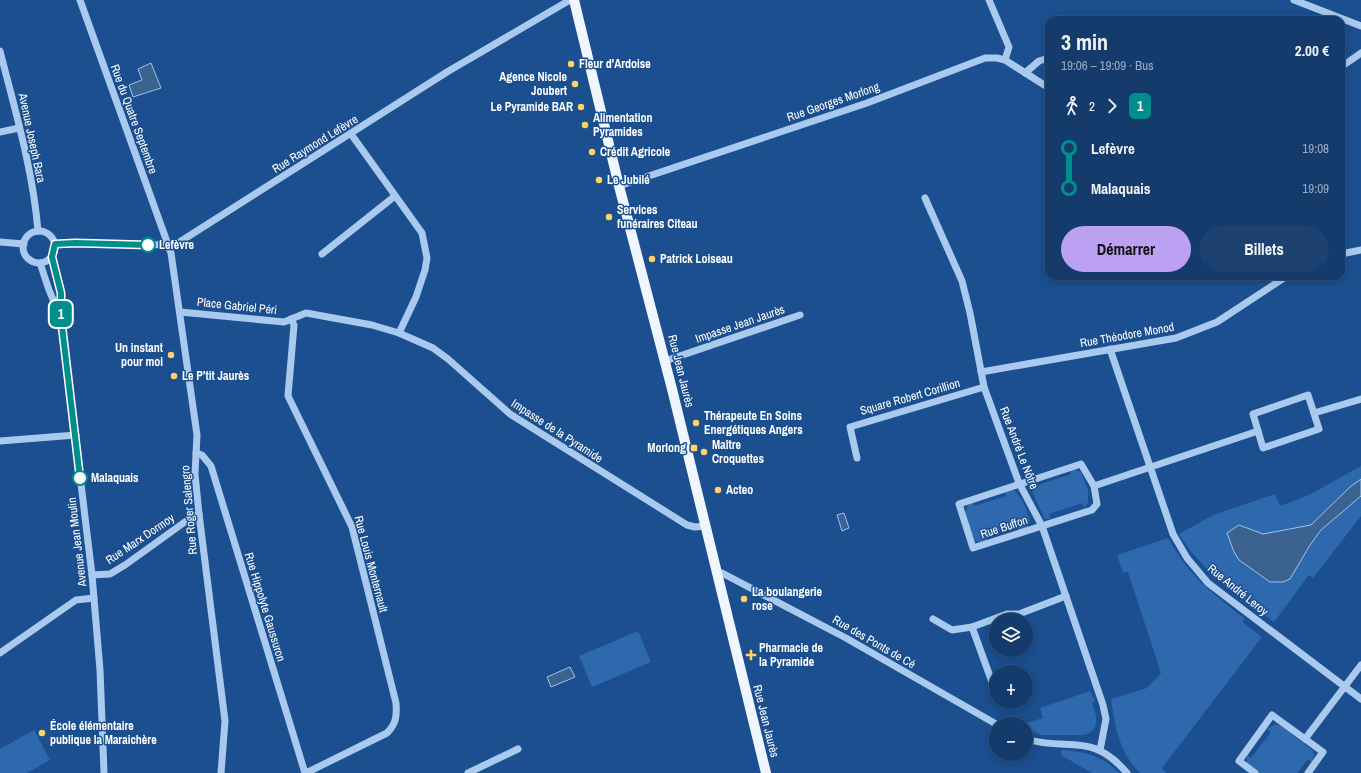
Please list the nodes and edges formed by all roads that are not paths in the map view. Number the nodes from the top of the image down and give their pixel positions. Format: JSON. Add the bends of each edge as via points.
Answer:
{"nodes":[{"id":1,"x":80,"y":0,"type":"edge"},
{"id":2,"x":570,"y":0,"type":"edge"},
{"id":3,"x":574,"y":0,"type":"edge"},
{"id":4,"x":990,"y":0,"type":"edge"},
{"id":5,"x":1294,"y":0,"type":"edge"},
{"id":6,"x":1335,"y":16,"type":"edge"},
{"id":7,"x":1345,"y":20,"type":"edge"},
{"id":8,"x":1361,"y":26,"type":"edge"},
{"id":9,"x":0,"y":51,"type":"edge"},
{"id":10,"x":1361,"y":53,"type":"edge"},
{"id":11,"x":1045,"y":59,"type":"edge"},
{"id":12,"x":1005,"y":60,"type":"junction"},
{"id":13,"x":1345,"y":64,"type":"edge"},
{"id":14,"x":1025,"y":73,"type":"junction"},
{"id":15,"x":1045,"y":86,"type":"edge"},
{"id":16,"x":20,"y":128,"type":"junction"},
{"id":17,"x":0,"y":132,"type":"edge"},
{"id":18,"x":351,"y":134,"type":"junction"},
{"id":19,"x":619,"y":186,"type":"junction"},
{"id":20,"x":395,"y":196,"type":"junction"},
{"id":21,"x":925,"y":198,"type":"dead end"},
{"id":22,"x":38,"y":231,"type":"junction"},
{"id":23,"x":0,"y":242,"type":"edge"},
{"id":24,"x":24,"y":244,"type":"junction"},
{"id":25,"x":55,"y":244,"type":"junction"},
{"id":26,"x":168,"y":245,"type":"junction"},
{"id":27,"x":1361,"y":250,"type":"edge"},
{"id":28,"x":1345,"y":253,"type":"edge"},
{"id":29,"x":322,"y":254,"type":"dead end"},
{"id":30,"x":52,"y":257,"type":"junction"},
{"id":31,"x":40,"y":263,"type":"junction"},
{"id":32,"x":1281,"y":280,"type":"edge"},
{"id":33,"x":180,"y":312,"type":"junction"},
{"id":34,"x":800,"y":315,"type":"dead end"},
{"id":35,"x":61,"y":318,"type":"junction"},
{"id":36,"x":291,"y":319,"type":"junction"},
{"id":37,"x":400,"y":333,"type":"junction"},
{"id":38,"x":1110,"y":349,"type":"junction"},
{"id":39,"x":665,"y":361,"type":"junction"},
{"id":40,"x":981,"y":372,"type":"junction"},
{"id":41,"x":984,"y":387,"type":"junction"},
{"id":42,"x":1361,"y":399,"type":"edge"},
{"id":43,"x":1314,"y":413,"type":"junction"},
{"id":44,"x":1258,"y":431,"type":"junction"},
{"id":45,"x":76,"y":436,"type":"junction"},
{"id":46,"x":0,"y":441,"type":"edge"},
{"id":47,"x":196,"y":453,"type":"junction"},
{"id":48,"x":857,"y":458,"type":"dead end"},
{"id":49,"x":1151,"y":467,"type":"junction"},
{"id":50,"x":1018,"y":483,"type":"junction"},
{"id":51,"x":1094,"y":486,"type":"junction"},
{"id":52,"x":199,"y":514,"type":"junction"},
{"id":53,"x":705,"y":526,"type":"junction"},
{"id":54,"x":1042,"y":526,"type":"junction"},
{"id":55,"x":716,"y":573,"type":"junction"},
{"id":56,"x":92,"y":575,"type":"junction"},
{"id":57,"x":1066,"y":596,"type":"junction"},
{"id":58,"x":94,"y":598,"type":"junction"},
{"id":59,"x":933,"y":618,"type":"dead end"},
{"id":60,"x":972,"y":627,"type":"junction"},
{"id":61,"x":0,"y":653,"type":"edge"},
{"id":62,"x":1361,"y":665,"type":"edge"},
{"id":63,"x":989,"y":674,"type":"edge"},
{"id":64,"x":1344,"y":686,"type":"junction"},
{"id":65,"x":1361,"y":699,"type":"edge"},
{"id":66,"x":989,"y":720,"type":"edge"},
{"id":67,"x":1305,"y":739,"type":"junction"},
{"id":68,"x":1033,"y":741,"type":"edge"},
{"id":69,"x":518,"y":749,"type":"dead end"},
{"id":70,"x":1100,"y":750,"type":"junction"},
{"id":71,"x":104,"y":773,"type":"edge"},
{"id":72,"x":221,"y":773,"type":"edge"},
{"id":73,"x":305,"y":773,"type":"edge"},
{"id":74,"x":468,"y":773,"type":"edge"},
{"id":75,"x":766,"y":773,"type":"edge"},
{"id":76,"x":1126,"y":773,"type":"edge"},
{"id":77,"x":1255,"y":773,"type":"edge"},
{"id":78,"x":1308,"y":773,"type":"edge"}],
"edges":[{"from":1,"to":26,"type":"street","name":"Rue du Quatre Septembre"},
{"from":2,"to":18,"type":"street","name":"Rue Raymond Lefèvre","via":[[447,72]]},
{"from":3,"to":19,"type":"main road","name":"Rue Jean Jaurès"},
{"from":4,"to":12,"type":"street","via":[[1009,47]]},
{"from":5,"to":6,"type":"street"},
{"from":7,"to":8,"type":"street"},
{"from":9,"to":16,"type":"street","name":"Avenue Joseph Bara"},
{"from":10,"to":13,"type":"street"},
{"from":11,"to":14,"type":"street"},
{"from":12,"to":14,"type":"street","name":"Rue Georges Morlong"},
{"from":12,"to":19,"type":"street","name":"Rue Georges Morlong","via":[[985,58],[867,103]]},
{"from":14,"to":15,"type":"street","name":"Rue Georges Morlong"},
{"from":16,"to":17,"type":"street"},
{"from":16,"to":22,"type":"street","name":"Avenue Joseph Bara"},
{"from":18,"to":20,"type":"street"},
{"from":18,"to":26,"type":"street","name":"Rue Raymond Lefèvre","via":[[178,243]]},
{"from":19,"to":39,"type":"main road","name":"Rue Jean Jaurès"},
{"from":20,"to":29,"type":"street"},
{"from":20,"to":37,"type":"street","via":[[422,233],[427,258],[416,297]]},
{"from":21,"to":40,"type":"street","name":"Rue André Le Nôtre","via":[[962,281]]},
{"from":22,"to":24,"type":"street","via":[[29,235]]},
{"from":22,"to":25,"type":"street","via":[[50,236]]},
{"from":23,"to":24,"type":"street"},
{"from":24,"to":31,"type":"street","via":[[23,249],[27,258]]},
{"from":25,"to":26,"type":"street","name":"Rue Raymond Lefèvre"},
{"from":25,"to":30,"type":"street"},
{"from":26,"to":33,"type":"street","name":"Rue Roger Salengro"},
{"from":27,"to":28,"type":"street"},
{"from":30,"to":31,"type":"street"},
{"from":30,"to":35,"type":"street","name":"Avenue Jean Moulin","via":[[61,293]]},
{"from":31,"to":35,"type":"street","name":"Avenue Jean Moulin"},
{"from":32,"to":38,"type":"street","name":"Rue Théodore Monod","via":[[1217,322],[1197,331],[1150,344]]},
{"from":33,"to":36,"type":"street","name":"Place Gabriel Péri","via":[[284,322]]},
{"from":33,"to":47,"type":"street","name":"Rue Roger Salengro","via":[[197,435]]},
{"from":34,"to":39,"type":"street","name":"Impasse Jean Jaurès"},
{"from":35,"to":45,"type":"street","name":"Avenue Jean Moulin"},
{"from":36,"to":37,"type":"street","name":"Impasse de la Pyramide","via":[[306,313],[370,324]]},
{"from":36,"to":73,"type":"street","name":"Rue Louis Monternault","via":[[294,326],[288,396],[352,527],[396,703],[397,717],[394,726],[387,733]]},
{"from":37,"to":53,"type":"street","name":"Impasse de la Pyramide","via":[[448,358],[510,414],[588,465],[687,525]]},
{"from":38,"to":40,"type":"street","name":"Rue Théodore Monod"},
{"from":38,"to":49,"type":"street","name":"Rue André Leroy"},
{"from":39,"to":53,"type":"main road","name":"Rue Jean Jaurès"},
{"from":40,"to":41,"type":"street","name":"Rue André Le Nôtre"},
{"from":41,"to":48,"type":"street","name":"Square Robert Corillion","via":[[850,426]]},
{"from":41,"to":50,"type":"street","name":"Rue André Le Nôtre"},
{"from":42,"to":43,"type":"street"},
{"from":43,"to":44,"type":"street","via":[[1319,429],[1263,448]]},
{"from":43,"to":44,"type":"street","via":[[1308,395],[1253,414]]},
{"from":44,"to":49,"type":"street"},
{"from":45,"to":46,"type":"street"},
{"from":45,"to":56,"type":"street","name":"Avenue Jean Moulin"},
{"from":47,"to":52,"type":"street","name":"Rue Roger Salengro","via":[[195,474]]},
{"from":47,"to":73,"type":"street","name":"Rue Hippolyte Gaussuron","via":[[202,455],[211,466]]},
{"from":49,"to":51,"type":"street"},
{"from":49,"to":64,"type":"street","name":"Rue André Leroy","via":[[1173,534],[1187,558],[1208,583]]},
{"from":50,"to":51,"type":"street","name":"Rue Buffon","via":[[1081,464]]},
{"from":50,"to":54,"type":"street","name":"Rue André Le Nôtre"},
{"from":50,"to":54,"type":"street","name":"Rue Buffon","via":[[959,504],[973,548]]},
{"from":51,"to":54,"type":"street","name":"Rue Buffon","via":[[1097,504],[1092,510]]},
{"from":52,"to":56,"type":"street","name":"Rue Marx Dormoy","via":[[110,574]]},
{"from":52,"to":72,"type":"street","name":"Rue Roger Salengro","via":[[225,721]]},
{"from":53,"to":55,"type":"main road","name":"Rue Jean Jaurès"},
{"from":54,"to":57,"type":"street","name":"Rue André Le Nôtre"},
{"from":55,"to":66,"type":"street","name":"Rue des Ponts de Cé","via":[[784,605]]},
{"from":55,"to":75,"type":"main road","name":"Rue Jean Jaurès"},
{"from":56,"to":58,"type":"street","name":"Avenue Jean Moulin"},
{"from":57,"to":60,"type":"street","via":[[1019,614],[1007,614]]},
{"from":57,"to":70,"type":"street","name":"Rue André Le Nôtre","via":[[1104,705],[1106,719]]},
{"from":58,"to":61,"type":"street","name":"Avenue Jean Moulin","via":[[76,600]]},
{"from":58,"to":71,"type":"street","name":"Avenue Jean Moulin"},
{"from":59,"to":60,"type":"street","via":[[952,630]]},
{"from":60,"to":63,"type":"street"},
{"from":62,"to":64,"type":"street"},
{"from":64,"to":65,"type":"street","name":"Rue André Leroy"},
{"from":64,"to":67,"type":"street"},
{"from":67,"to":77,"type":"street","via":[[1272,715],[1239,761]]},
{"from":67,"to":78,"type":"street","via":[[1323,752]]},
{"from":68,"to":70,"type":"street","via":[[1079,744]]},
{"from":69,"to":74,"type":"street"},
{"from":70,"to":76,"type":"street","via":[[1118,763]]}]}
